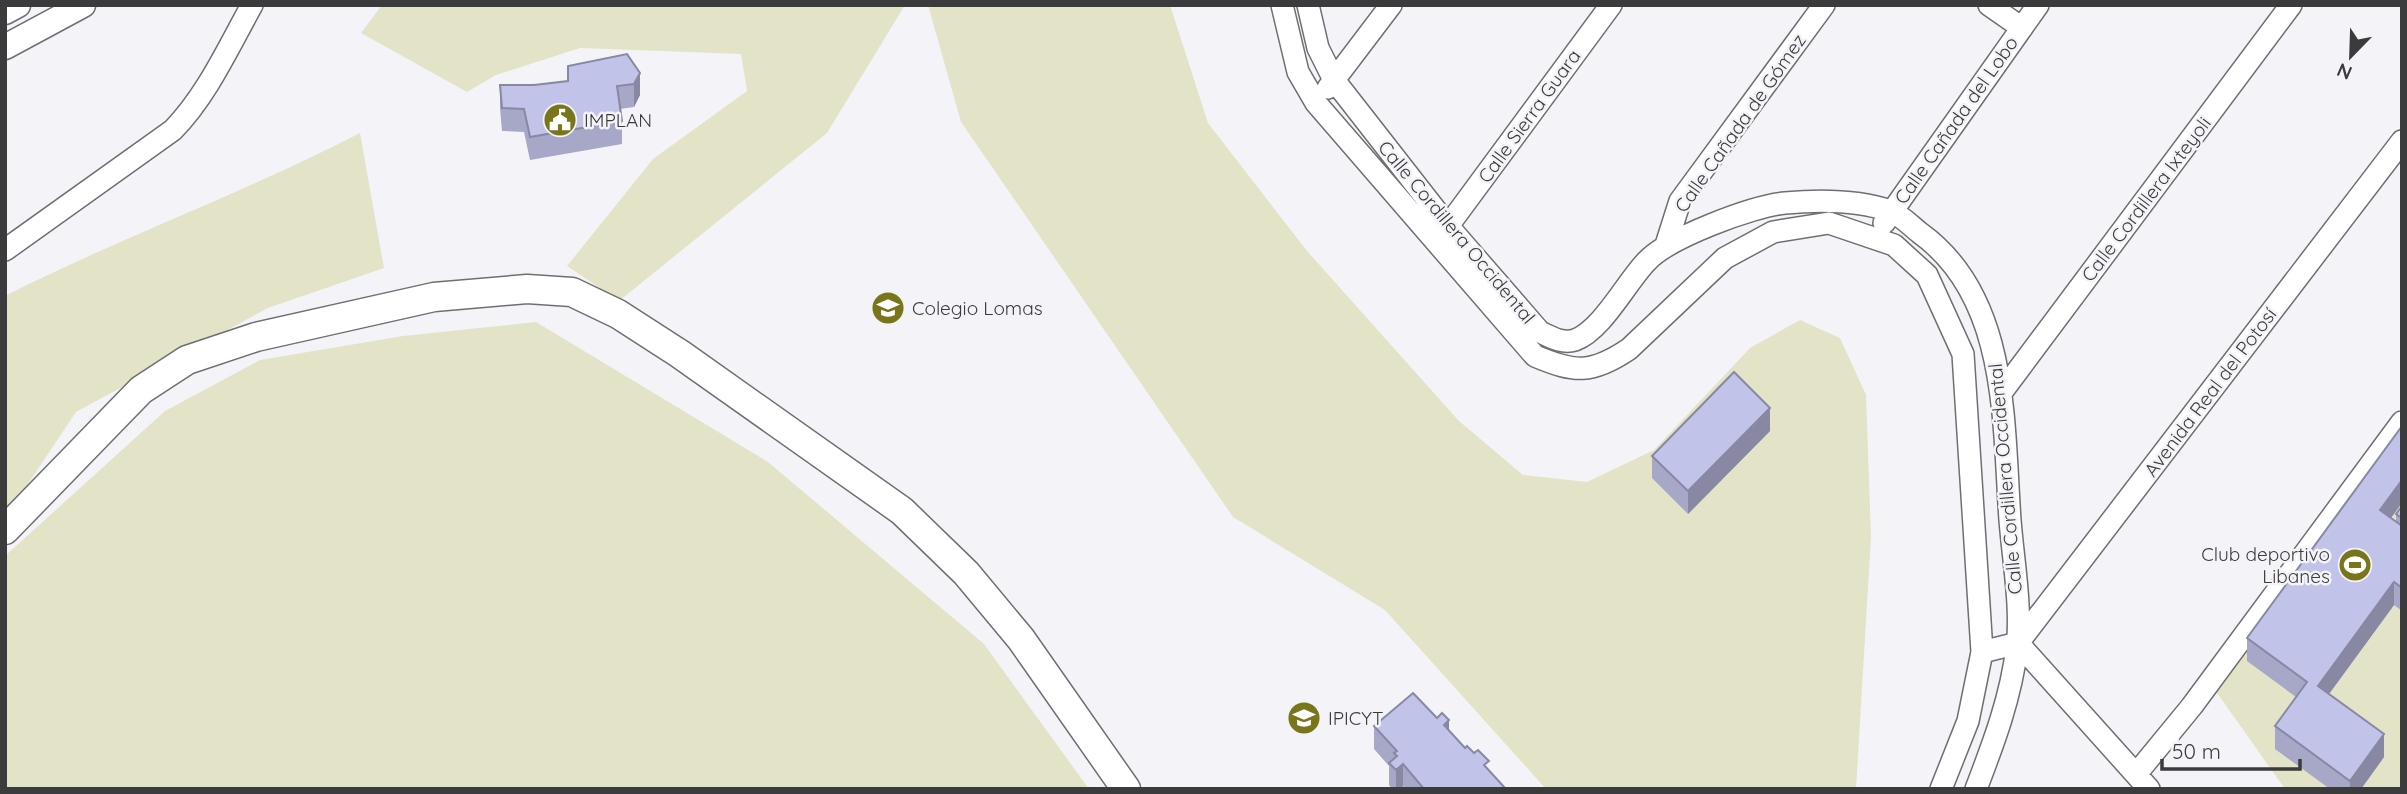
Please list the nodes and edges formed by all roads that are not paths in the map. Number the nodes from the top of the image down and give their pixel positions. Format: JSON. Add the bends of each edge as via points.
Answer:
{"nodes":[{"id":1,"x":18,"y":5,"type":"edge"},
{"id":2,"x":83,"y":5,"type":"edge"},
{"id":3,"x":252,"y":5,"type":"edge"},
{"id":4,"x":1282,"y":5,"type":"edge"},
{"id":5,"x":1308,"y":5,"type":"edge"},
{"id":6,"x":1391,"y":5,"type":"edge"},
{"id":7,"x":1611,"y":5,"type":"edge"},
{"id":8,"x":1825,"y":5,"type":"edge"},
{"id":9,"x":1989,"y":5,"type":"edge"},
{"id":10,"x":2038,"y":5,"type":"edge"},
{"id":11,"x":2291,"y":5,"type":"edge"},
{"id":12,"x":5,"y":12,"type":"edge"},
{"id":13,"x":2022,"y":28,"type":"junction"},
{"id":14,"x":7,"y":43,"type":"edge"},
{"id":15,"x":1334,"y":80,"type":"junction"},
{"id":16,"x":1316,"y":103,"type":"junction"},
{"id":17,"x":2402,"y":141,"type":"edge"},
{"id":18,"x":1892,"y":212,"type":"junction"},
{"id":19,"x":1448,"y":226,"type":"junction"},
{"id":20,"x":1875,"y":236,"type":"junction"},
{"id":21,"x":1666,"y":245,"type":"junction"},
{"id":22,"x":5,"y":250,"type":"edge"},
{"id":23,"x":2001,"y":393,"type":"junction"},
{"id":24,"x":2402,"y":422,"type":"edge"},
{"id":25,"x":5,"y":530,"type":"edge"},
{"id":26,"x":2018,"y":643,"type":"junction"},
{"id":27,"x":1982,"y":652,"type":"junction"},
{"id":28,"x":2143,"y":781,"type":"edge"},
{"id":29,"x":1126,"y":789,"type":"edge"},
{"id":30,"x":1941,"y":789,"type":"edge"},
{"id":31,"x":1976,"y":789,"type":"edge"}],
"edges":[{"from":1,"to":12,"type":"street"},
{"from":2,"to":14,"type":"street"},
{"from":3,"to":22,"type":"street","via":[[204,91],[173,130]]},
{"from":4,"to":16,"type":"street","name":"Calle Cordillera Occidental","via":[[1298,72]]},
{"from":5,"to":15,"type":"street","name":"Calle Cordillera Occidental","via":[[1318,48]]},
{"from":6,"to":15,"type":"street"},
{"from":7,"to":19,"type":"street","name":"Calle Sierra Guara"},
{"from":8,"to":21,"type":"street","name":"Calle Cañada de Gómez","via":[[1680,201]]},
{"from":9,"to":13,"type":"street"},
{"from":10,"to":13,"type":"street","name":"Calle Cañada del Lobo"},
{"from":11,"to":23,"type":"street","name":"Calle Cordillera Ixteyoli"},
{"from":13,"to":18,"type":"street","name":"Calle Cañada del Lobo"},
{"from":15,"to":16,"type":"street"},
{"from":15,"to":19,"type":"street","name":"Calle Cordillera Occidental"},
{"from":16,"to":20,"type":"street","name":"Calle Cordillera Occidental","via":[[1535,356],[1559,366],[1576,370],[1611,362],[1725,258],[1773,232],[1829,223]]},
{"from":17,"to":26,"type":"street","name":"Avenida Real del Potosí"},
{"from":18,"to":20,"type":"street","name":"Calle Cañada del Lobo"},
{"from":18,"to":21,"type":"street","name":"Calle Cordillera Occidental","via":[[1842,201],[1782,203],[1693,231]]},
{"from":18,"to":23,"type":"street","name":"Calle Cordillera Occidental","via":[[1937,245],[1972,290],[1994,351]]},
{"from":19,"to":21,"type":"street","name":"Calle Cordillera Occidental","via":[[1540,332],[1560,341],[1575,340],[1595,325],[1647,261]]},
{"from":20,"to":27,"type":"street","name":"Calle Cordillera Occidental","via":[[1895,245],[1927,275],[1963,354]]},
{"from":23,"to":26,"type":"street","name":"Calle Cordillera Occidental"},
{"from":24,"to":28,"type":"street","via":[[2192,706]]},
{"from":25,"to":29,"type":"main road","via":[[141,390],[187,360],[256,337],[434,297],[527,289],[572,292],[618,314],[680,354],[902,511],[966,573],[1021,639]]},
{"from":26,"to":27,"type":"street"},
{"from":26,"to":28,"type":"street"},
{"from":26,"to":31,"type":"street","name":"Calle Cordillera Occidental","via":[[2012,683]]},
{"from":27,"to":30,"type":"street","name":"Calle Cordillera Occidental","via":[[1968,721]]}]}
